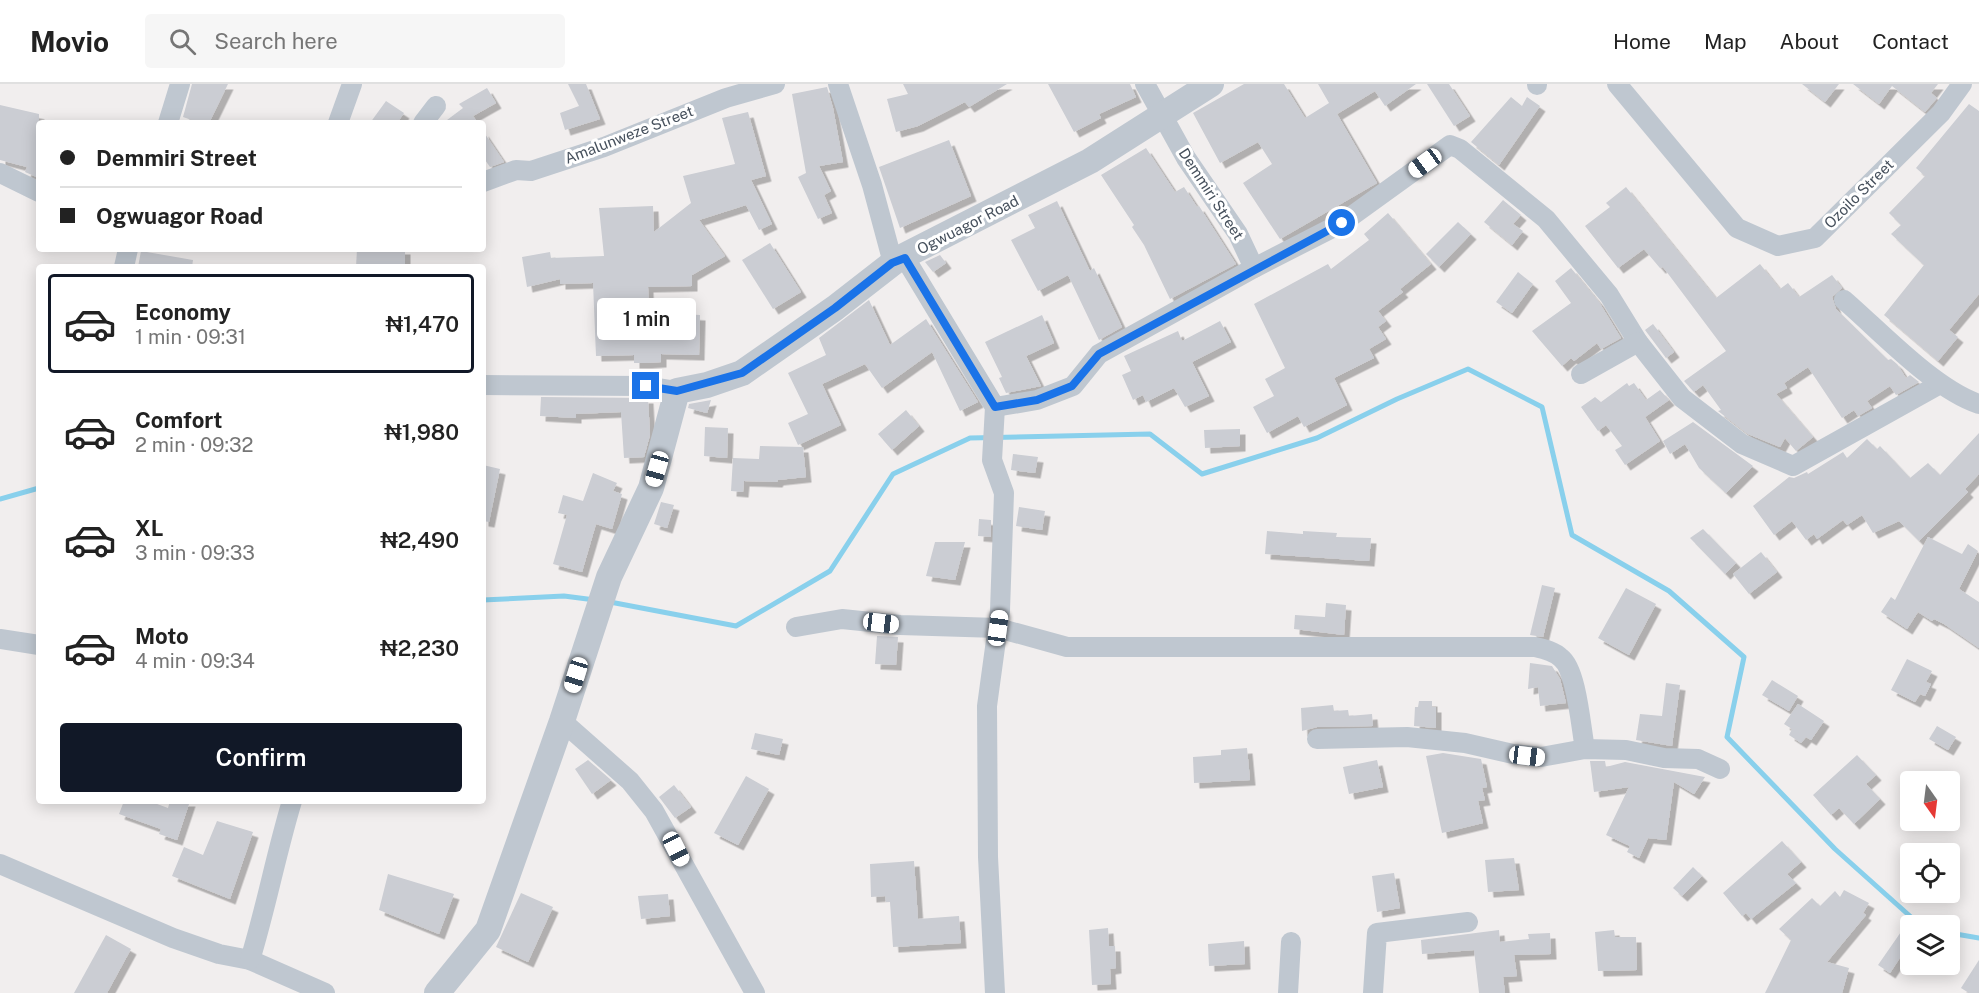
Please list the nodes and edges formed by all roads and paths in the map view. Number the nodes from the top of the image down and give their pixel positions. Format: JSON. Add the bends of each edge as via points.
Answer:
{"nodes":[{"id":1,"x":180,"y":84,"type":"edge"},
{"id":2,"x":352,"y":84,"type":"edge"},
{"id":3,"x":775,"y":84,"type":"edge"},
{"id":4,"x":838,"y":84,"type":"edge"},
{"id":5,"x":1145,"y":84,"type":"edge"},
{"id":6,"x":1211,"y":84,"type":"edge"},
{"id":7,"x":1617,"y":84,"type":"edge"},
{"id":8,"x":1962,"y":84,"type":"edge"},
{"id":9,"x":436,"y":106,"type":"dead end"},
{"id":10,"x":1163,"y":116,"type":"junction"},
{"id":11,"x":169,"y":120,"type":"edge"},
{"id":12,"x":339,"y":120,"type":"edge"},
{"id":13,"x":425,"y":120,"type":"edge"},
{"id":14,"x":0,"y":173,"type":"edge"},
{"id":15,"x":486,"y":181,"type":"edge"},
{"id":16,"x":36,"y":191,"type":"edge"},
{"id":17,"x":899,"y":261,"type":"junction"},
{"id":18,"x":1254,"y":268,"type":"junction"},
{"id":19,"x":1844,"y":300,"type":"dead end"},
{"id":20,"x":1638,"y":342,"type":"junction"},
{"id":21,"x":1581,"y":374,"type":"dead end"},
{"id":22,"x":1940,"y":384,"type":"junction"},
{"id":23,"x":486,"y":385,"type":"edge"},
{"id":24,"x":677,"y":391,"type":"junction"},
{"id":25,"x":1979,"y":404,"type":"edge"},
{"id":26,"x":995,"y":407,"type":"junction"},
{"id":27,"x":796,"y":627,"type":"dead end"},
{"id":28,"x":998,"y":628,"type":"junction"},
{"id":29,"x":0,"y":639,"type":"edge"},
{"id":30,"x":36,"y":645,"type":"edge"},
{"id":31,"x":562,"y":722,"type":"junction"},
{"id":32,"x":1317,"y":739,"type":"dead end"},
{"id":33,"x":1585,"y":749,"type":"junction"},
{"id":34,"x":1720,"y":769,"type":"dead end"},
{"id":35,"x":291,"y":804,"type":"edge"},
{"id":36,"x":0,"y":864,"type":"edge"},
{"id":37,"x":1468,"y":922,"type":"dead end"},
{"id":38,"x":1291,"y":942,"type":"dead end"},
{"id":39,"x":250,"y":960,"type":"junction"},
{"id":40,"x":325,"y":993,"type":"edge"},
{"id":41,"x":437,"y":993,"type":"edge"},
{"id":42,"x":755,"y":993,"type":"edge"},
{"id":43,"x":995,"y":993,"type":"edge"},
{"id":44,"x":1288,"y":993,"type":"edge"},
{"id":45,"x":1373,"y":993,"type":"edge"}],
"edges":[{"from":1,"to":11,"type":"street"},
{"from":2,"to":12,"type":"street"},
{"from":3,"to":15,"type":"street","name":"Amalunweze Street","via":[[726,98],[604,147]]},
{"from":4,"to":17,"type":"street"},
{"from":5,"to":10,"type":"street","name":"Demmiri Street"},
{"from":6,"to":10,"type":"street","name":"Ogwuagor Road"},
{"from":7,"to":8,"type":"street","name":"Ozoilo Street","via":[[1737,228],[1778,246],[1815,238],[1941,113]]},
{"from":9,"to":13,"type":"street"},
{"from":10,"to":17,"type":"street","name":"Ogwuagor Road","via":[[1071,172]]},
{"from":10,"to":18,"type":"street","name":"Demmiri Street","via":[[1186,158],[1238,234]]},
{"from":14,"to":16,"type":"street"},
{"from":17,"to":24,"type":"street","name":"Ogwuagor Road","via":[[742,373]]},
{"from":17,"to":26,"type":"street"},
{"from":18,"to":20,"type":"street","via":[[1342,223],[1450,145],[1546,219],[1609,295]]},
{"from":18,"to":26,"type":"street","via":[[1099,354],[1072,386],[1037,400]]},
{"from":19,"to":22,"type":"street"},
{"from":20,"to":21,"type":"street"},
{"from":20,"to":22,"type":"street","via":[[1682,398],[1742,444],[1793,466]]},
{"from":22,"to":25,"type":"street"},
{"from":23,"to":24,"type":"street","name":"Ogwuagor Road","via":[[646,386]]},
{"from":24,"to":31,"type":"street","via":[[651,488],[609,577]]},
{"from":26,"to":28,"type":"street","via":[[992,460],[1004,493]]},
{"from":27,"to":28,"type":"street","via":[[842,619],[900,626]]},
{"from":28,"to":33,"type":"street","via":[[1067,647],[1535,647],[1550,651],[1566,663],[1572,676]]},
{"from":28,"to":43,"type":"street","via":[[987,706],[988,857]]},
{"from":29,"to":30,"type":"street"},
{"from":31,"to":41,"type":"street","via":[[488,930]]},
{"from":31,"to":42,"type":"street","via":[[630,781],[654,811]]},
{"from":32,"to":33,"type":"street","via":[[1407,737],[1465,742],[1541,757]]},
{"from":33,"to":34,"type":"street","via":[[1698,759]]},
{"from":35,"to":39,"type":"street"},
{"from":36,"to":39,"type":"street","via":[[173,938]]},
{"from":37,"to":45,"type":"street","via":[[1377,933]]},
{"from":38,"to":44,"type":"street"},
{"from":39,"to":40,"type":"street"}]}
